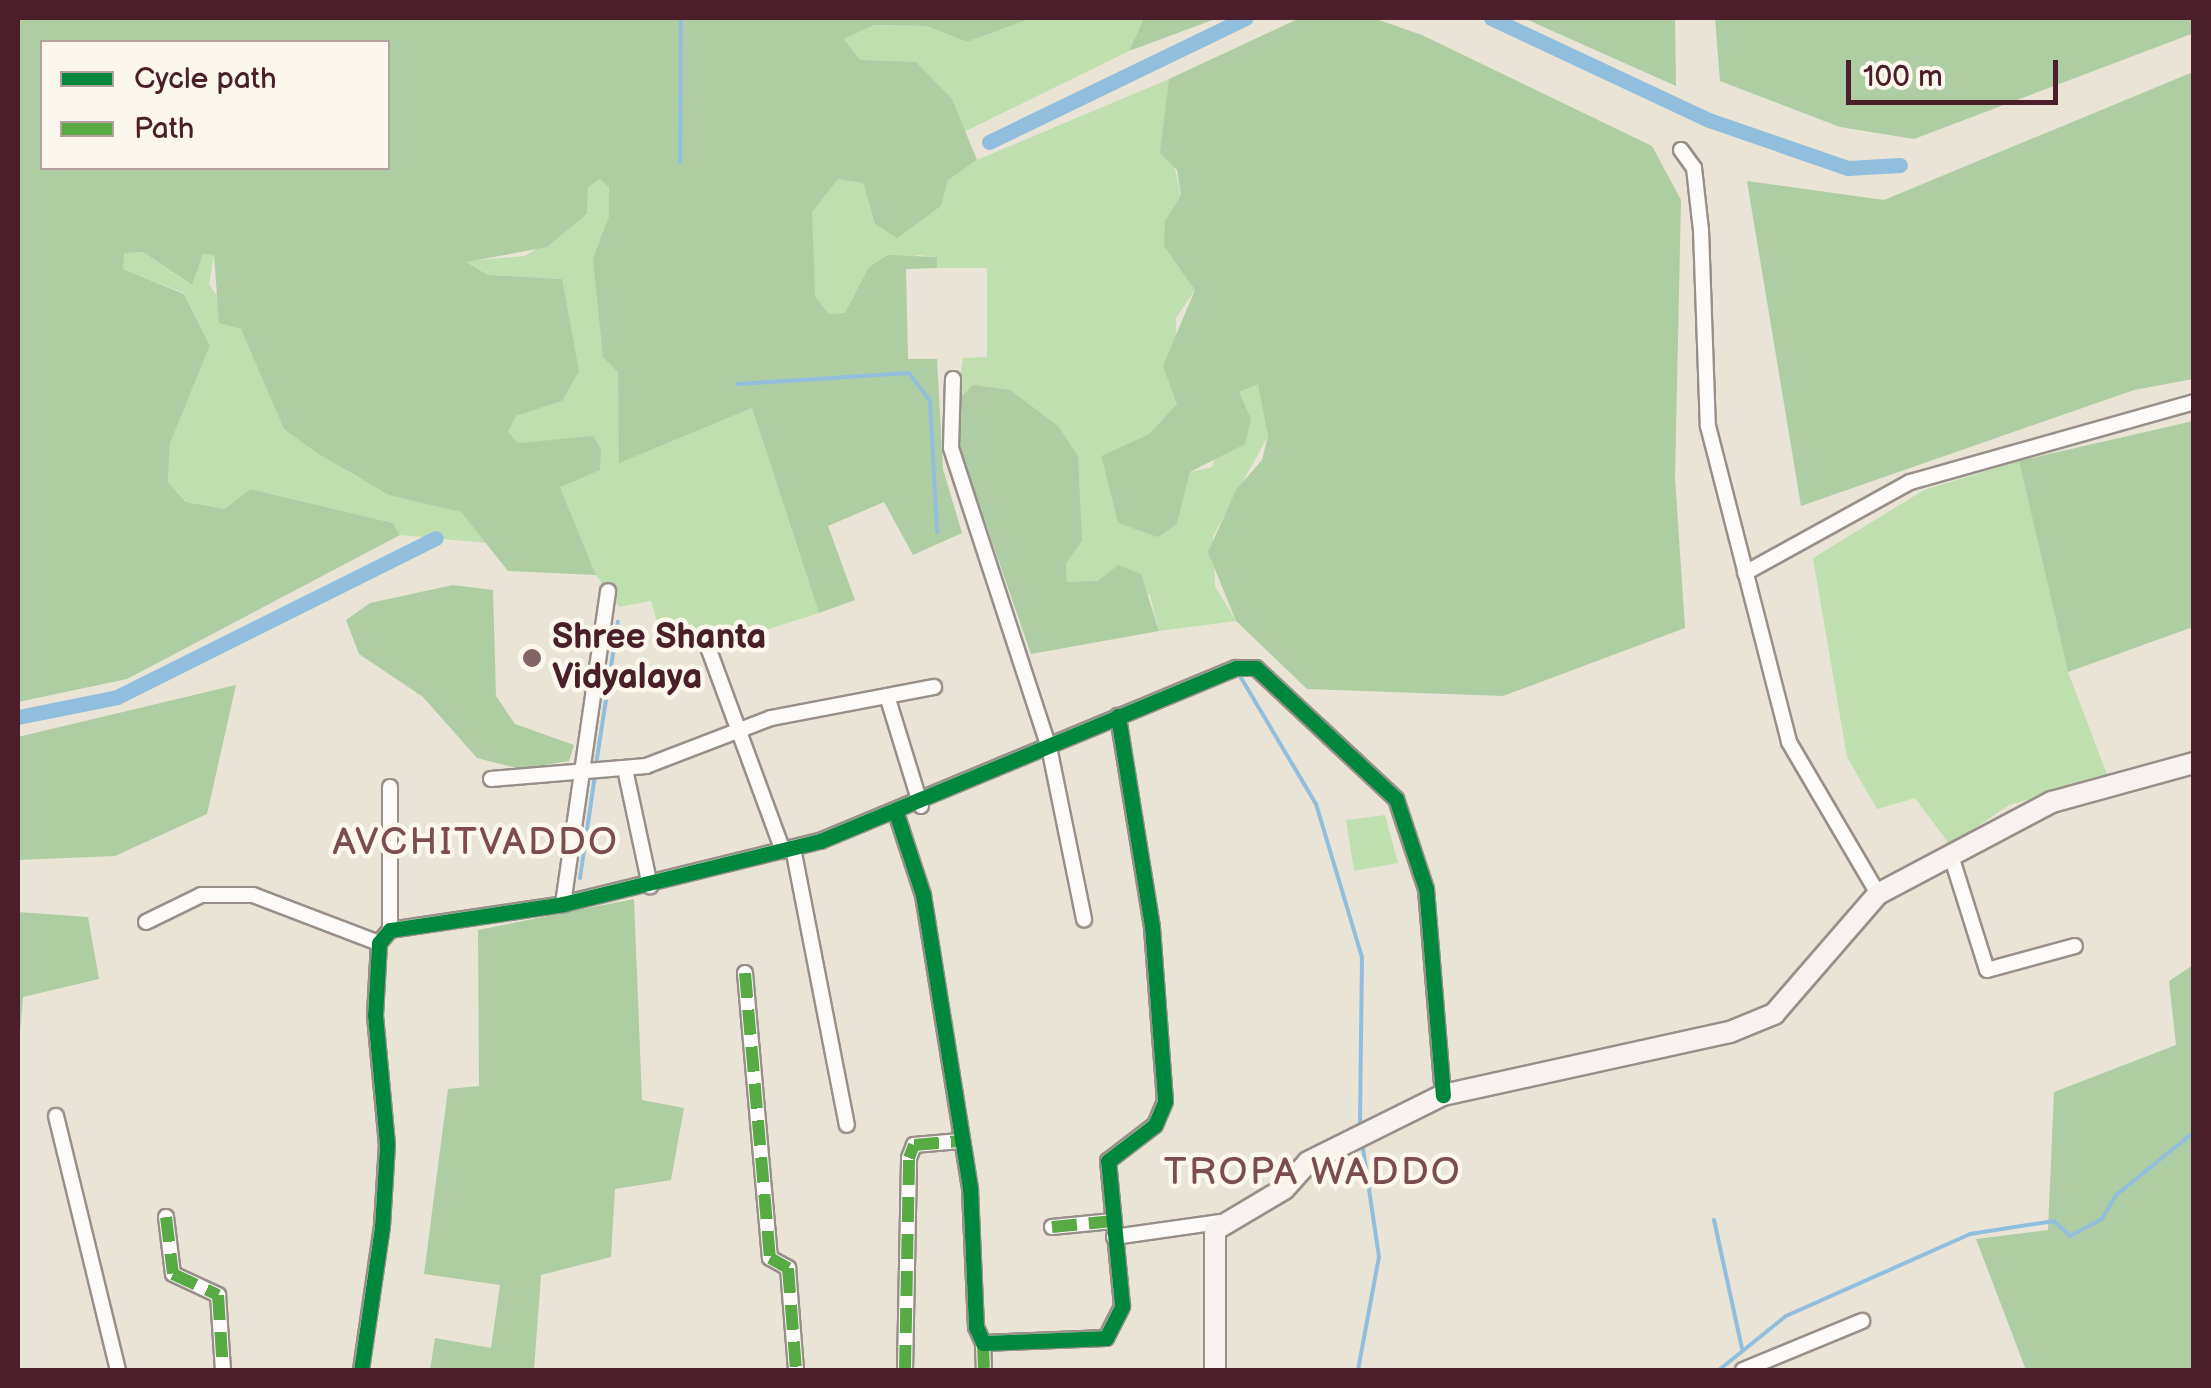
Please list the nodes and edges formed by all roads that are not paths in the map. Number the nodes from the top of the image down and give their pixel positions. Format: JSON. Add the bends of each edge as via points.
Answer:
{"nodes":[{"id":1,"x":1682,"y":150,"type":"dead end"},
{"id":2,"x":954,"y":380,"type":"dead end"},
{"id":3,"x":2194,"y":402,"type":"edge"},
{"id":4,"x":1746,"y":573,"type":"junction"},
{"id":5,"x":608,"y":592,"type":"dead end"},
{"id":6,"x":709,"y":650,"type":"dead end"},
{"id":7,"x":934,"y":688,"type":"dead end"},
{"id":8,"x":888,"y":699,"type":"junction"},
{"id":9,"x":1118,"y":716,"type":"junction"},
{"id":10,"x":746,"y":733,"type":"junction"},
{"id":11,"x":1049,"y":748,"type":"junction"},
{"id":12,"x":2194,"y":764,"type":"edge"},
{"id":13,"x":625,"y":769,"type":"junction"},
{"id":14,"x":582,"y":774,"type":"junction"},
{"id":15,"x":491,"y":780,"type":"dead end"},
{"id":16,"x":390,"y":787,"type":"dead end"},
{"id":17,"x":921,"y":806,"type":"junction"},
{"id":18,"x":896,"y":816,"type":"junction"},
{"id":19,"x":788,"y":850,"type":"junction"},
{"id":20,"x":1953,"y":862,"type":"junction"},
{"id":21,"x":650,"y":886,"type":"junction"},
{"id":22,"x":1878,"y":894,"type":"junction"},
{"id":23,"x":563,"y":904,"type":"junction"},
{"id":24,"x":1084,"y":919,"type":"dead end"},
{"id":25,"x":146,"y":922,"type":"dead end"},
{"id":26,"x":390,"y":930,"type":"junction"},
{"id":27,"x":379,"y":944,"type":"junction"},
{"id":28,"x":2075,"y":946,"type":"dead end"},
{"id":29,"x":745,"y":972,"type":"dead end"},
{"id":30,"x":1443,"y":1095,"type":"junction"},
{"id":31,"x":56,"y":1116,"type":"dead end"},
{"id":32,"x":847,"y":1125,"type":"dead end"},
{"id":33,"x":960,"y":1141,"type":"junction"},
{"id":34,"x":166,"y":1217,"type":"dead end"},
{"id":35,"x":1113,"y":1220,"type":"junction"},
{"id":36,"x":1219,"y":1222,"type":"junction"},
{"id":37,"x":1052,"y":1227,"type":"dead end"},
{"id":38,"x":1114,"y":1237,"type":"junction"},
{"id":39,"x":1862,"y":1320,"type":"dead end"},
{"id":40,"x":983,"y":1343,"type":"junction"},
{"id":41,"x":118,"y":1370,"type":"edge"},
{"id":42,"x":223,"y":1370,"type":"edge"},
{"id":43,"x":361,"y":1370,"type":"edge"},
{"id":44,"x":796,"y":1370,"type":"edge"},
{"id":45,"x":905,"y":1370,"type":"edge"},
{"id":46,"x":984,"y":1370,"type":"edge"},
{"id":47,"x":1216,"y":1370,"type":"edge"},
{"id":48,"x":1743,"y":1370,"type":"edge"}],
"edges":[{"from":1,"to":4,"type":"street","via":[[1694,168],[1701,230],[1708,426]]},
{"from":2,"to":11,"type":"street","via":[[951,448]]},
{"from":3,"to":4,"type":"street","via":[[1910,482]]},
{"from":4,"to":22,"type":"street","via":[[1789,742]]},
{"from":5,"to":14,"type":"street"},
{"from":6,"to":10,"type":"street"},
{"from":7,"to":8,"type":"street"},
{"from":8,"to":10,"type":"street","via":[[771,718]]},
{"from":8,"to":17,"type":"street"},
{"from":9,"to":11,"type":"street"},
{"from":9,"to":30,"type":"street","via":[[1256,668],[1381,780],[1426,889]]},
{"from":9,"to":35,"type":"street","via":[[1152,928],[1166,1100],[1155,1125],[1108,1161]]},
{"from":10,"to":13,"type":"street"},
{"from":10,"to":19,"type":"street"},
{"from":11,"to":17,"type":"street"},
{"from":11,"to":24,"type":"street"},
{"from":12,"to":20,"type":"street","via":[[2052,802]]},
{"from":13,"to":14,"type":"street"},
{"from":13,"to":21,"type":"street"},
{"from":14,"to":15,"type":"street"},
{"from":14,"to":23,"type":"street"},
{"from":16,"to":26,"type":"street"},
{"from":17,"to":18,"type":"street"},
{"from":18,"to":19,"type":"street"},
{"from":18,"to":33,"type":"street","via":[[923,895]]},
{"from":19,"to":21,"type":"street"},
{"from":19,"to":32,"type":"street"},
{"from":20,"to":22,"type":"street"},
{"from":20,"to":28,"type":"street","via":[[1986,970]]},
{"from":21,"to":23,"type":"street"},
{"from":22,"to":30,"type":"street","via":[[1774,1014],[1730,1032]]},
{"from":23,"to":26,"type":"street"},
{"from":25,"to":27,"type":"street","via":[[202,895],[253,895]]},
{"from":26,"to":27,"type":"street"},
{"from":27,"to":43,"type":"street","via":[[375,1015],[388,1144]]},
{"from":29,"to":44,"type":"street","via":[[770,1258],[788,1268]]},
{"from":30,"to":36,"type":"street","via":[[1308,1162],[1264,1202]]},
{"from":31,"to":41,"type":"street"},
{"from":33,"to":40,"type":"street"},
{"from":33,"to":45,"type":"street","via":[[914,1145],[909,1158]]},
{"from":34,"to":42,"type":"street","via":[[173,1274],[218,1295]]},
{"from":35,"to":37,"type":"street"},
{"from":35,"to":38,"type":"street"},
{"from":36,"to":38,"type":"street"},
{"from":36,"to":47,"type":"street"},
{"from":38,"to":40,"type":"street","via":[[1122,1306],[1106,1338]]},
{"from":39,"to":48,"type":"street"},
{"from":40,"to":46,"type":"street"}]}
